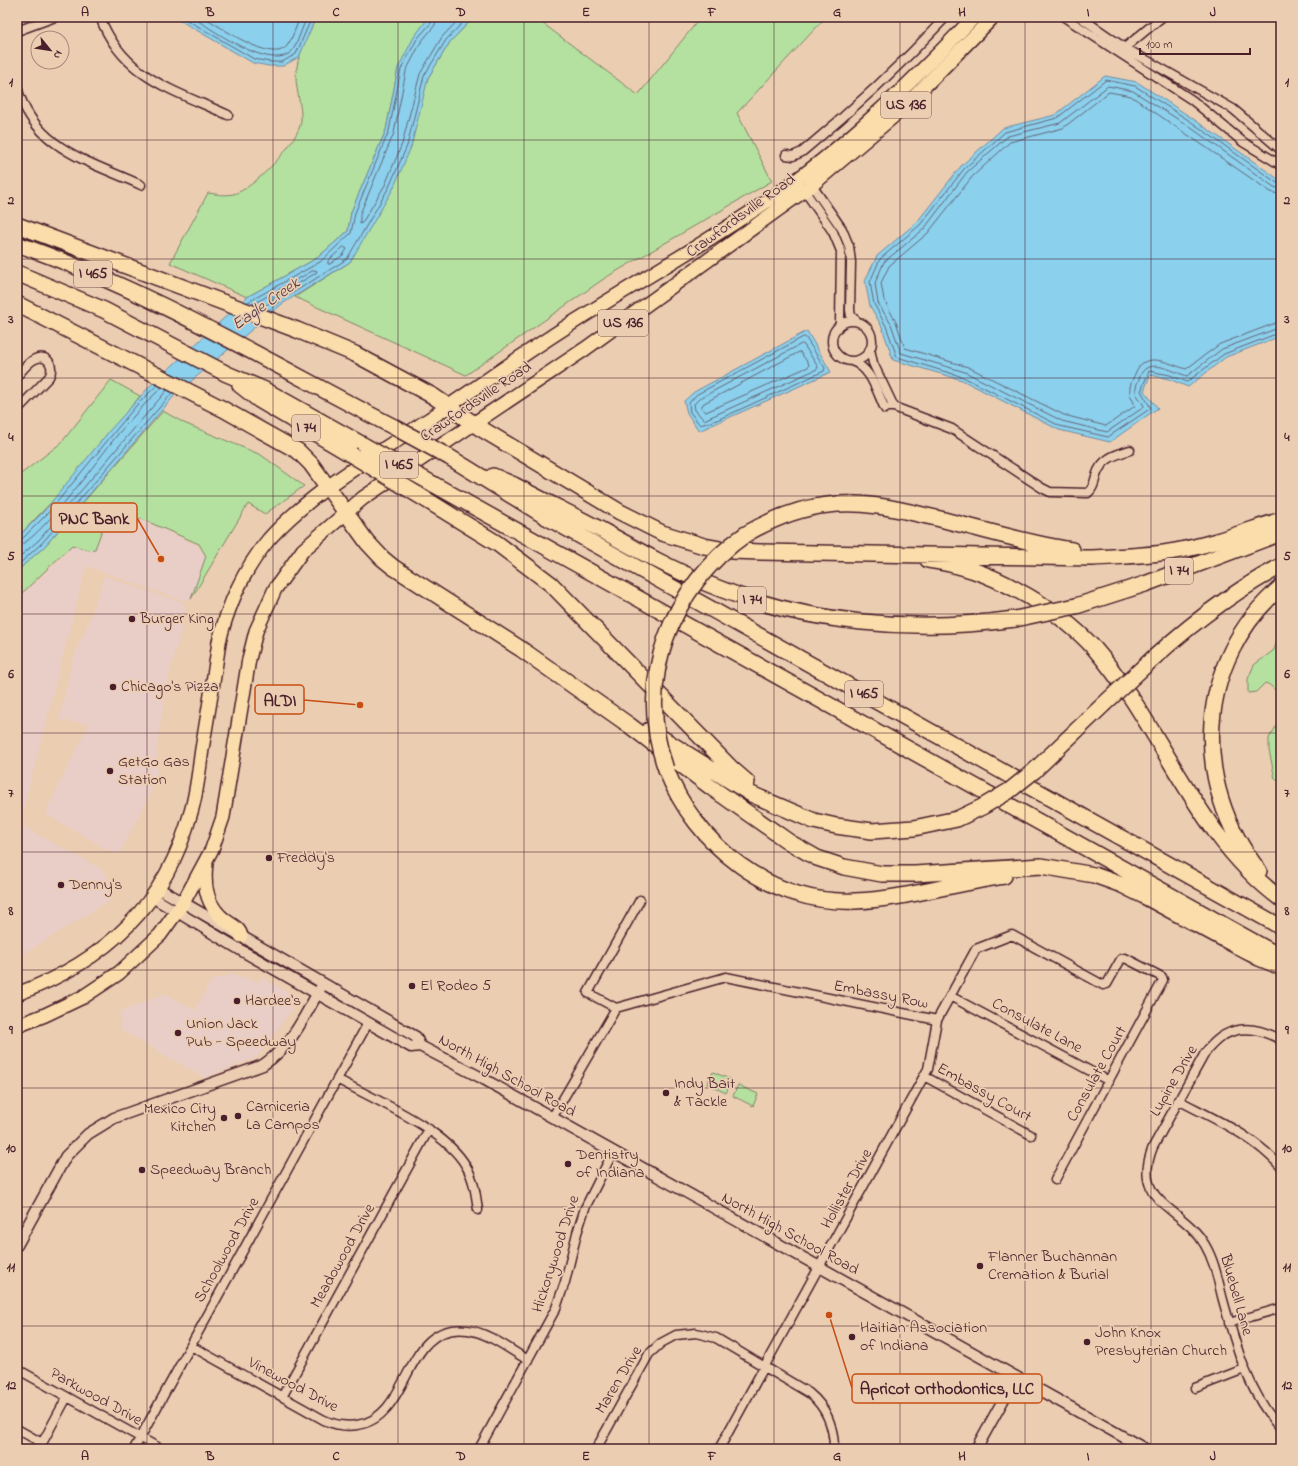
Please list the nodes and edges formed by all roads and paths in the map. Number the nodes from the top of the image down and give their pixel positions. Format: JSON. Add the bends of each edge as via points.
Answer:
{"nodes":[{"id":1,"x":55,"y":17,"type":"edge"},
{"id":2,"x":100,"y":17,"type":"edge"},
{"id":3,"x":946,"y":17,"type":"edge"},
{"id":4,"x":974,"y":17,"type":"edge"},
{"id":5,"x":993,"y":17,"type":"edge"},
{"id":6,"x":1064,"y":17,"type":"edge"},
{"id":7,"x":1080,"y":17,"type":"edge"},
{"id":8,"x":1162,"y":17,"type":"edge"},
{"id":9,"x":17,"y":31,"type":"edge"},
{"id":10,"x":1122,"y":50,"type":"junction"},
{"id":11,"x":17,"y":87,"type":"edge"},
{"id":12,"x":228,"y":115,"type":"dead end"},
{"id":13,"x":1281,"y":150,"type":"edge"},
{"id":14,"x":786,"y":155,"type":"dead end"},
{"id":15,"x":1281,"y":166,"type":"edge"},
{"id":16,"x":801,"y":177,"type":"junction"},
{"id":17,"x":141,"y":185,"type":"dead end"},
{"id":18,"x":809,"y":188,"type":"junction"},
{"id":19,"x":17,"y":225,"type":"edge"},
{"id":20,"x":17,"y":244,"type":"edge"},
{"id":21,"x":17,"y":273,"type":"edge"},
{"id":22,"x":17,"y":304,"type":"edge"},
{"id":23,"x":858,"y":322,"type":"junction"},
{"id":24,"x":838,"y":328,"type":"junction"},
{"id":25,"x":870,"y":349,"type":"junction"},
{"id":26,"x":851,"y":361,"type":"junction"},
{"id":27,"x":227,"y":374,"type":"junction"},
{"id":28,"x":17,"y":376,"type":"edge"},
{"id":29,"x":448,"y":407,"type":"junction"},
{"id":30,"x":890,"y":408,"type":"junction"},
{"id":31,"x":17,"y":410,"type":"edge"},
{"id":32,"x":474,"y":424,"type":"junction"},
{"id":33,"x":1130,"y":450,"type":"dead end"},
{"id":34,"x":449,"y":457,"type":"junction"},
{"id":35,"x":328,"y":488,"type":"junction"},
{"id":36,"x":346,"y":512,"type":"junction"},
{"id":37,"x":1281,"y":520,"type":"edge"},
{"id":38,"x":1281,"y":533,"type":"edge"},
{"id":39,"x":877,"y":555,"type":"junction"},
{"id":40,"x":1135,"y":556,"type":"junction"},
{"id":41,"x":1281,"y":566,"type":"edge"},
{"id":42,"x":1281,"y":587,"type":"edge"},
{"id":43,"x":521,"y":650,"type":"junction"},
{"id":44,"x":775,"y":804,"type":"junction"},
{"id":45,"x":207,"y":858,"type":"junction"},
{"id":46,"x":1055,"y":869,"type":"junction"},
{"id":47,"x":155,"y":892,"type":"junction"},
{"id":48,"x":1281,"y":893,"type":"edge"},
{"id":49,"x":1281,"y":898,"type":"edge"},
{"id":50,"x":640,"y":900,"type":"dead end"},
{"id":51,"x":180,"y":908,"type":"junction"},
{"id":52,"x":1281,"y":927,"type":"edge"},
{"id":53,"x":241,"y":936,"type":"junction"},
{"id":54,"x":1281,"y":957,"type":"edge"},
{"id":55,"x":1281,"y":967,"type":"edge"},
{"id":56,"x":1163,"y":980,"type":"joint"},
{"id":57,"x":324,"y":984,"type":"junction"},
{"id":58,"x":318,"y":993,"type":"junction"},
{"id":59,"x":17,"y":994,"type":"edge"},
{"id":60,"x":950,"y":996,"type":"junction"},
{"id":61,"x":616,"y":1008,"type":"junction"},
{"id":62,"x":938,"y":1020,"type":"junction"},
{"id":63,"x":368,"y":1023,"type":"junction"},
{"id":64,"x":17,"y":1026,"type":"edge"},
{"id":65,"x":1281,"y":1040,"type":"edge"},
{"id":66,"x":420,"y":1046,"type":"junction"},
{"id":67,"x":924,"y":1076,"type":"junction"},
{"id":68,"x":337,"y":1079,"type":"junction"},
{"id":69,"x":1109,"y":1081,"type":"junction"},
{"id":70,"x":1178,"y":1100,"type":"junction"},
{"id":71,"x":552,"y":1118,"type":"junction"},
{"id":72,"x":429,"y":1129,"type":"junction"},
{"id":73,"x":1031,"y":1134,"type":"dead end"},
{"id":74,"x":614,"y":1152,"type":"junction"},
{"id":75,"x":1281,"y":1167,"type":"edge"},
{"id":76,"x":1055,"y":1180,"type":"dead end"},
{"id":77,"x":1149,"y":1181,"type":"joint"},
{"id":78,"x":478,"y":1210,"type":"dead end"},
{"id":79,"x":17,"y":1245,"type":"edge"},
{"id":80,"x":819,"y":1267,"type":"junction"},
{"id":81,"x":1281,"y":1308,"type":"edge"},
{"id":82,"x":1229,"y":1323,"type":"junction"},
{"id":83,"x":191,"y":1346,"type":"junction"},
{"id":84,"x":528,"y":1360,"type":"junction"},
{"id":85,"x":765,"y":1366,"type":"junction"},
{"id":86,"x":17,"y":1369,"type":"edge"},
{"id":87,"x":1244,"y":1369,"type":"junction"},
{"id":88,"x":1016,"y":1377,"type":"junction"},
{"id":89,"x":1195,"y":1388,"type":"dead end"},
{"id":90,"x":67,"y":1397,"type":"junction"},
{"id":91,"x":282,"y":1397,"type":"junction"},
{"id":92,"x":17,"y":1429,"type":"edge"},
{"id":93,"x":1281,"y":1429,"type":"edge"},
{"id":94,"x":140,"y":1438,"type":"junction"},
{"id":95,"x":40,"y":1446,"type":"edge"},
{"id":96,"x":134,"y":1449,"type":"edge"},
{"id":97,"x":161,"y":1449,"type":"edge"},
{"id":98,"x":479,"y":1449,"type":"edge"},
{"id":99,"x":596,"y":1449,"type":"edge"},
{"id":100,"x":719,"y":1449,"type":"edge"},
{"id":101,"x":834,"y":1449,"type":"edge"},
{"id":102,"x":976,"y":1449,"type":"edge"},
{"id":103,"x":1145,"y":1449,"type":"edge"}],
"edges":[{"from":1,"to":9,"type":"street"},
{"from":2,"to":12,"type":"street","via":[[116,49],[137,70],[154,81]]},
{"from":3,"to":14,"type":"street","name":"Crawfordsville Road","via":[[847,114],[802,152],[793,156]]},
{"from":4,"to":16,"type":"main road","name":"Crawfordsville Road","number":"US 136","via":[[859,130]]},
{"from":5,"to":18,"type":"main road","name":"Crawfordsville Road","number":"US 136","via":[[902,109]]},
{"from":6,"to":10,"type":"street"},
{"from":7,"to":10,"type":"street"},
{"from":8,"to":10,"type":"street"},
{"from":10,"to":13,"type":"street","via":[[1233,109]]},
{"from":10,"to":15,"type":"street","via":[[1192,100],[1243,142]]},
{"from":11,"to":17,"type":"street","via":[[30,118],[50,141],[67,152]]},
{"from":16,"to":18,"type":"street"},
{"from":16,"to":29,"type":"main road","name":"Crawfordsville Road","number":"US 136","via":[[751,212],[567,326]]},
{"from":18,"to":23,"type":"street","via":[[842,229],[851,262],[851,316]]},
{"from":18,"to":24,"type":"street","via":[[841,251]]},
{"from":18,"to":32,"type":"main road","name":"Crawfordsville Road","number":"US 136","via":[[585,349]]},
{"from":19,"to":29,"type":"highway","via":[[355,354],[428,393]]},
{"from":20,"to":34,"type":"highway","number":"I 465","bridge":true,"via":[[60,259],[168,309]]},
{"from":21,"to":27,"type":"highway","number":"I 465","via":[[104,310]]},
{"from":22,"to":35,"type":"highway","via":[[223,409],[298,451]]},
{"from":23,"to":24,"type":"street","via":[[848,322]]},
{"from":23,"to":25,"type":"street","via":[[870,332]]},
{"from":24,"to":26,"type":"street","via":[[833,338],[834,349],[840,357]]},
{"from":25,"to":26,"type":"street","via":[[863,357]]},
{"from":25,"to":30,"type":"street","via":[[871,359]]},
{"from":26,"to":30,"type":"street","via":[[867,372]]},
{"from":27,"to":44,"type":"highway","number":"I 74","bridge":true,"via":[[259,400],[498,544],[551,584],[732,769]]},
{"from":27,"to":54,"type":"highway","number":"I 465","bridge":true,"via":[[265,390]]},
{"from":28,"to":31,"type":"street","via":[[36,358],[47,360],[51,365],[49,377]]},
{"from":29,"to":32,"type":"highway"},
{"from":29,"to":35,"type":"main road","name":"Crawfordsville Road","number":"US 136"},
{"from":30,"to":33,"type":"street","via":[[947,426],[1050,492],[1088,493],[1093,488],[1102,464],[1112,456]]},
{"from":32,"to":36,"type":"main road","name":"Crawfordsville Road","number":"US 136"},
{"from":32,"to":39,"type":"highway","via":[[620,512],[679,539],[730,551]]},
{"from":34,"to":38,"type":"highway","number":"I 74","bridge":true,"via":[[514,485],[707,584],[762,603],[828,618],[880,623],[974,624],[1015,619],[1076,606],[1145,584]]},
{"from":34,"to":52,"type":"highway","number":"I 465","via":[[548,518]]},
{"from":35,"to":36,"type":"highway"},
{"from":35,"to":47,"type":"main road","name":"Crawfordsville Road","via":[[298,511],[269,540],[247,572],[232,604],[219,642],[192,810],[178,849]]},
{"from":36,"to":43,"type":"highway","via":[[367,542],[394,567]]},
{"from":36,"to":45,"type":"main road","name":"Crawfordsville Road","via":[[316,537],[292,564],[274,589],[261,617],[249,659],[224,811]]},
{"from":37,"to":40,"type":"highway","via":[[1195,547]]},
{"from":39,"to":40,"type":"highway","via":[[956,554],[1093,558]]},
{"from":39,"to":49,"type":"highway","via":[[933,561],[976,572],[1026,594],[1078,632],[1110,668],[1198,808],[1224,843],[1252,875]]},
{"from":40,"to":46,"type":"highway","bridge":true,"via":[[1070,550],[899,509],[863,504],[807,508],[773,520],[746,534],[721,553],[697,578],[677,610],[663,643],[656,678],[655,715],[658,740],[666,769],[683,804],[701,829],[731,859],[755,875],[777,886],[810,897],[842,901],[875,900]]},
{"from":41,"to":44,"type":"highway","number":"I 74","bridge":true,"via":[[1213,608],[1166,646],[1009,791],[957,819],[927,826],[872,831],[814,821]]},
{"from":42,"to":48,"type":"highway","via":[[1248,623],[1227,659],[1216,696],[1210,742],[1215,781],[1231,828],[1258,870]]},
{"from":43,"to":44,"type":"highway","via":[[544,661],[752,794]]},
{"from":43,"to":46,"type":"highway","via":[[629,725],[712,788],[789,842],[817,858],[844,867],[882,874],[1041,866]]},
{"from":45,"to":51,"type":"main road","name":"Crawfordsville Road"},
{"from":45,"to":53,"type":"main road","via":[[205,883],[208,898],[216,911],[238,929]]},
{"from":46,"to":55,"type":"highway","via":[[1094,875],[1122,885],[1259,958]]},
{"from":47,"to":51,"type":"street","name":"North High School Road"},
{"from":47,"to":59,"type":"main road","name":"Crawfordsville Road","via":[[133,921],[86,961],[50,982]]},
{"from":50,"to":61,"type":"street","via":[[588,992]]},
{"from":51,"to":53,"type":"street","name":"North High School Road"},
{"from":51,"to":58,"type":"street","name":"North High School Road","via":[[244,952]]},
{"from":51,"to":64,"type":"main road","name":"Crawfordsville Road","via":[[150,944],[106,982],[65,1006]]},
{"from":53,"to":57,"type":"street","name":"North High School Road"},
{"from":56,"to":60,"type":"street","name":"Embassy Row","via":[[1162,977],[1125,958],[1121,959],[1107,984],[1102,985],[1012,935],[976,949]]},
{"from":56,"to":69,"type":"street","name":"Consulate Court"},
{"from":57,"to":58,"type":"street"},
{"from":57,"to":66,"type":"street","name":"North High School Road","via":[[416,1037]]},
{"from":58,"to":63,"type":"street","name":"North High School Road"},
{"from":58,"to":79,"type":"street","via":[[288,1044],[263,1065],[114,1118],[88,1134],[66,1156]]},
{"from":60,"to":62,"type":"street","name":"Embassy Row"},
{"from":60,"to":69,"type":"street","name":"Consulate Lane"},
{"from":61,"to":62,"type":"street","name":"Embassy Row","via":[[726,977]]},
{"from":61,"to":71,"type":"street"},
{"from":62,"to":67,"type":"street","name":"Hollister Drive","via":[[928,1069]]},
{"from":63,"to":66,"type":"street","name":"North High School Road","via":[[411,1047]]},
{"from":63,"to":68,"type":"street","name":"Schoolwood Drive"},
{"from":65,"to":70,"type":"street","name":"Lupine Drive","via":[[1254,1029],[1240,1029],[1224,1035],[1209,1047]]},
{"from":66,"to":71,"type":"street","name":"North High School Road"},
{"from":67,"to":73,"type":"street","name":"Embassy Court"},
{"from":67,"to":80,"type":"street","name":"Hollister Drive"},
{"from":68,"to":72,"type":"street"},
{"from":68,"to":83,"type":"street","name":"Schoolwood Drive"},
{"from":69,"to":76,"type":"street","name":"Consulate Court"},
{"from":70,"to":75,"type":"street","via":[[1248,1137]]},
{"from":70,"to":77,"type":"street","name":"Lupine Drive","via":[[1149,1157]]},
{"from":71,"to":74,"type":"street","name":"North High School Road"},
{"from":72,"to":78,"type":"street","via":[[452,1147],[466,1166],[474,1186]]},
{"from":72,"to":91,"type":"street","name":"Meadowood Drive"},
{"from":74,"to":80,"type":"street","name":"North High School Road"},
{"from":74,"to":84,"type":"street","name":"Hickorywood Drive","via":[[585,1208],[556,1308]]},
{"from":77,"to":82,"type":"street","name":"Bluebell Lane","via":[[1161,1203],[1190,1226],[1205,1245],[1214,1264]]},
{"from":80,"to":85,"type":"street","name":"Hollister Drive"},
{"from":80,"to":88,"type":"street","name":"North High School Road"},
{"from":81,"to":82,"type":"street"},
{"from":82,"to":87,"type":"street","name":"Bluebell Lane"},
{"from":83,"to":91,"type":"street","name":"Vinewood Drive"},
{"from":83,"to":94,"type":"street","name":"Schoolwood Drive"},
{"from":84,"to":91,"type":"street","name":"Vinewood Drive","via":[[479,1333],[456,1330],[439,1335],[425,1345],[388,1407],[380,1416],[368,1422],[347,1426],[333,1424]]},
{"from":84,"to":98,"type":"street","name":"Hickorywood Drive"},
{"from":85,"to":99,"type":"street","name":"Maren Drive","via":[[706,1334],[683,1334],[667,1339],[645,1359]]},
{"from":85,"to":100,"type":"street","name":"Hollister Drive"},
{"from":85,"to":101,"type":"street","name":"Maren Drive","via":[[803,1389],[818,1402],[830,1422]]},
{"from":86,"to":90,"type":"street","name":"Parkwood Drive"},
{"from":87,"to":89,"type":"street"},
{"from":87,"to":93,"type":"street","name":"Bluebell Lane","via":[[1259,1400]]},
{"from":88,"to":102,"type":"street"},
{"from":88,"to":103,"type":"street","name":"North High School Road"},
{"from":90,"to":94,"type":"street","name":"Parkwood Drive"},
{"from":90,"to":95,"type":"street"},
{"from":92,"to":95,"type":"street"},
{"from":94,"to":96,"type":"street","name":"Schoolwood Drive"},
{"from":94,"to":97,"type":"street","name":"Parkwood Drive"}]}
